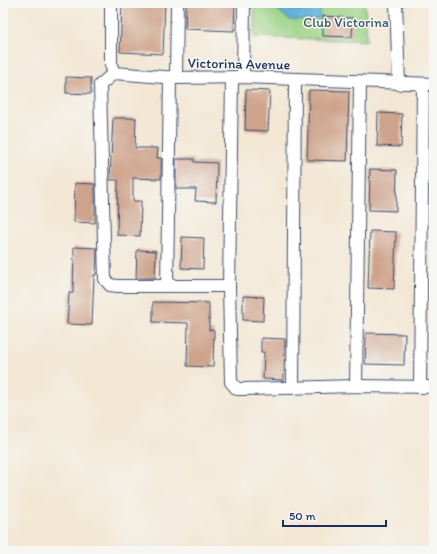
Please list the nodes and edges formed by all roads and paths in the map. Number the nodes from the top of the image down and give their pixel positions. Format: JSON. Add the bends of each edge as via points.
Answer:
{"nodes":[{"id":1,"x":111,"y":3,"type":"edge"},
{"id":2,"x":177,"y":3,"type":"edge"},
{"id":3,"x":244,"y":3,"type":"edge"},
{"id":4,"x":396,"y":3,"type":"edge"},
{"id":5,"x":114,"y":73,"type":"junction"},
{"id":6,"x":173,"y":78,"type":"junction"},
{"id":7,"x":238,"y":78,"type":"junction"},
{"id":8,"x":295,"y":79,"type":"junction"},
{"id":9,"x":360,"y":82,"type":"junction"},
{"id":10,"x":399,"y":84,"type":"junction"},
{"id":11,"x":429,"y":84,"type":"edge"},
{"id":12,"x":167,"y":286,"type":"junction"},
{"id":13,"x":229,"y":286,"type":"junction"},
{"id":14,"x":356,"y":386,"type":"junction"},
{"id":15,"x":420,"y":387,"type":"junction"},
{"id":16,"x":434,"y":387,"type":"edge"},
{"id":17,"x":293,"y":388,"type":"junction"}],
"edges":[{"from":1,"to":5,"type":"street","via":[[111,65]]},
{"from":2,"to":6,"type":"street"},
{"from":3,"to":7,"type":"street"},
{"from":4,"to":10,"type":"street"},
{"from":5,"to":6,"type":"street","name":"Victorina Avenue"},
{"from":5,"to":12,"type":"street","via":[[100,85],[105,279],[110,285],[118,286]]},
{"from":6,"to":7,"type":"street","name":"Victorina Avenue"},
{"from":6,"to":12,"type":"street"},
{"from":7,"to":8,"type":"street","name":"Victorina Avenue"},
{"from":7,"to":13,"type":"street"},
{"from":8,"to":9,"type":"street","name":"Victorina Avenue"},
{"from":8,"to":17,"type":"street"},
{"from":9,"to":10,"type":"street","name":"Victorina Avenue"},
{"from":9,"to":14,"type":"street"},
{"from":10,"to":11,"type":"street","name":"Victorina Avenue"},
{"from":11,"to":15,"type":"street"},
{"from":12,"to":13,"type":"street"},
{"from":13,"to":17,"type":"street","via":[[231,382],[237,389]]},
{"from":14,"to":15,"type":"street"},
{"from":14,"to":17,"type":"street"},
{"from":15,"to":16,"type":"street"}]}
